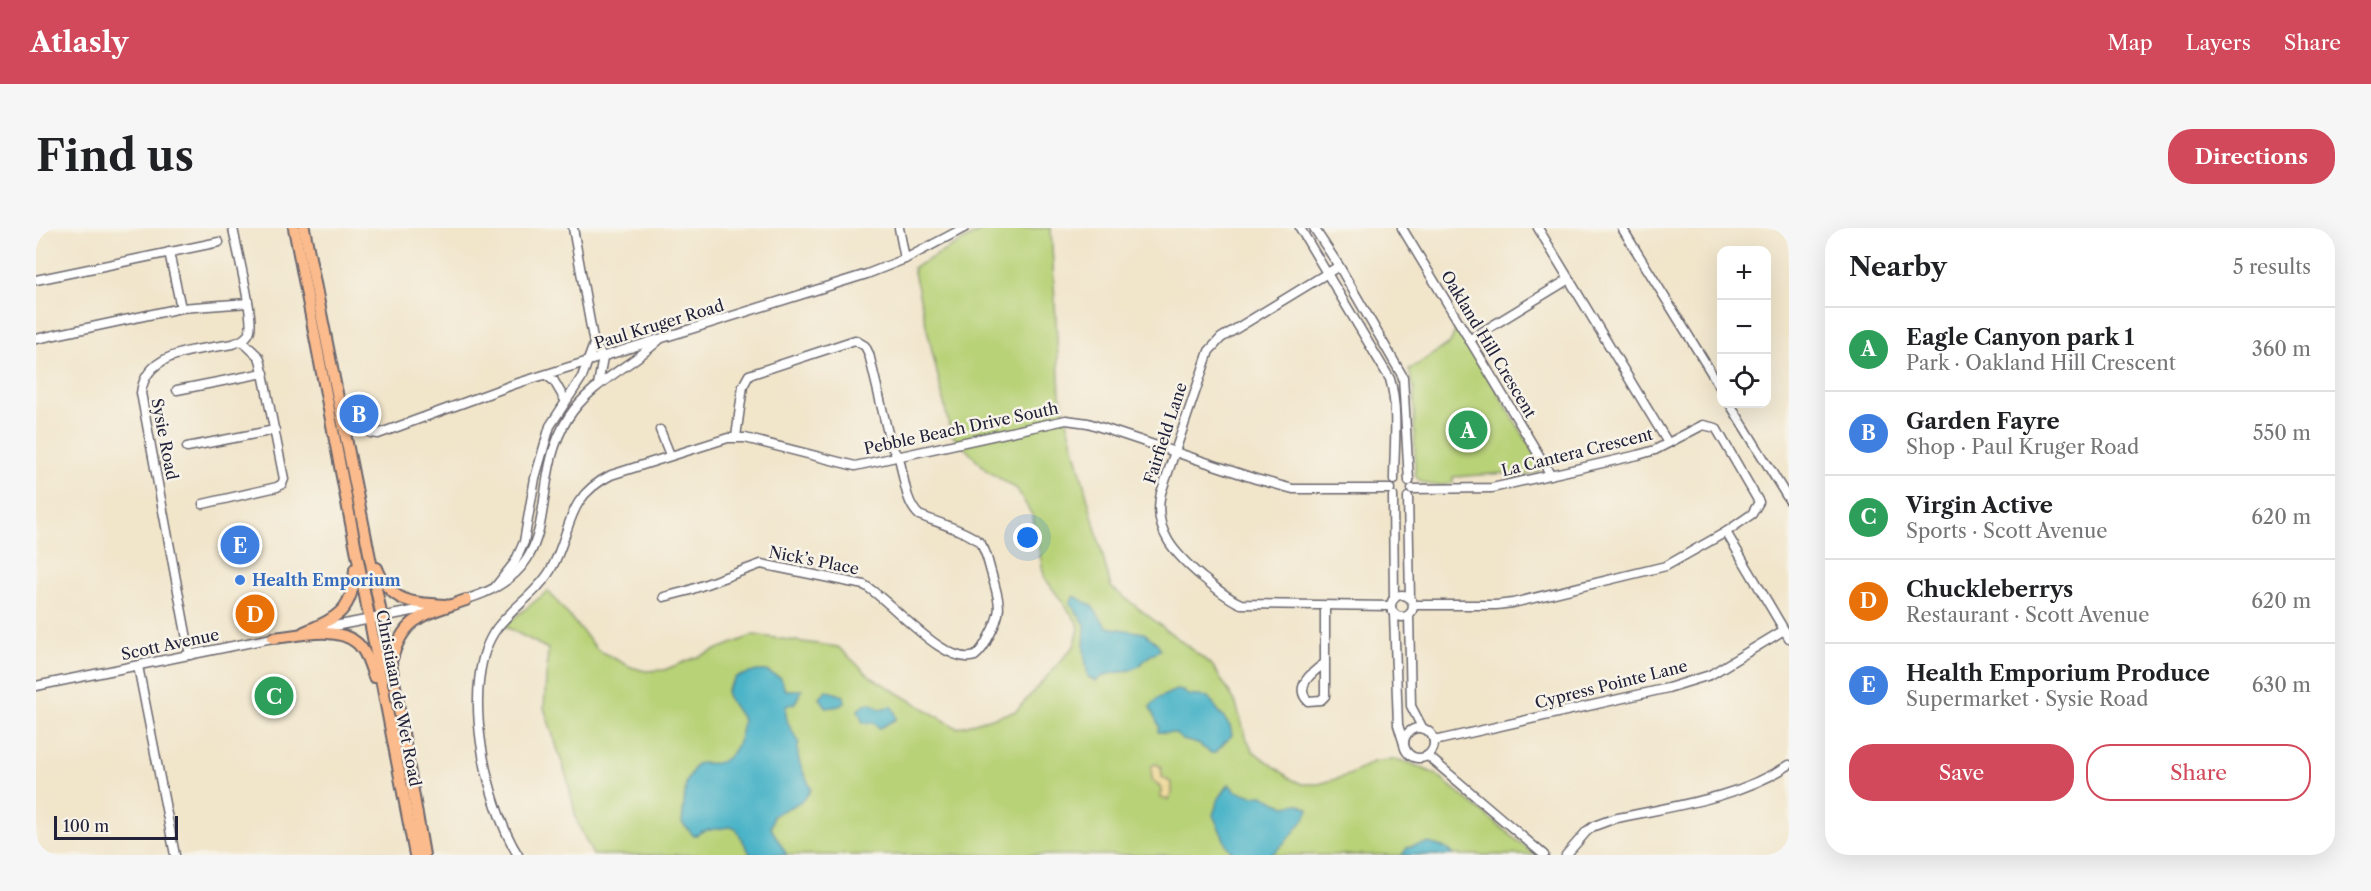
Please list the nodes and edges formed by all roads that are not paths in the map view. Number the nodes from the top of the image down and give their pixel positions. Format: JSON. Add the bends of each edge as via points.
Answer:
{"nodes":[{"id":1,"x":233,"y":228,"type":"edge"},
{"id":2,"x":294,"y":228,"type":"edge"},
{"id":3,"x":304,"y":228,"type":"edge"},
{"id":4,"x":573,"y":228,"type":"edge"},
{"id":5,"x":899,"y":228,"type":"edge"},
{"id":6,"x":964,"y":228,"type":"edge"},
{"id":7,"x":1300,"y":228,"type":"edge"},
{"id":8,"x":1314,"y":228,"type":"edge"},
{"id":9,"x":1402,"y":228,"type":"edge"},
{"id":10,"x":1538,"y":228,"type":"edge"},
{"id":11,"x":1622,"y":228,"type":"edge"},
{"id":12,"x":219,"y":242,"type":"dead end"},
{"id":13,"x":169,"y":252,"type":"junction"},
{"id":14,"x":904,"y":259,"type":"junction"},
{"id":15,"x":1339,"y":266,"type":"junction"},
{"id":16,"x":1328,"y":273,"type":"junction"},
{"id":17,"x":1569,"y":279,"type":"junction"},
{"id":18,"x":36,"y":280,"type":"edge"},
{"id":19,"x":248,"y":303,"type":"junction"},
{"id":20,"x":181,"y":308,"type":"junction"},
{"id":21,"x":36,"y":339,"type":"edge"},
{"id":22,"x":242,"y":340,"type":"junction"},
{"id":23,"x":658,"y":340,"type":"junction"},
{"id":24,"x":1469,"y":340,"type":"junction"},
{"id":25,"x":594,"y":344,"type":"junction"},
{"id":26,"x":603,"y":357,"type":"junction"},
{"id":27,"x":587,"y":362,"type":"junction"},
{"id":28,"x":264,"y":373,"type":"junction"},
{"id":29,"x":546,"y":375,"type":"junction"},
{"id":30,"x":1717,"y":382,"type":"edge"},
{"id":31,"x":598,"y":385,"type":"junction"},
{"id":32,"x":177,"y":390,"type":"dead end"},
{"id":33,"x":565,"y":400,"type":"junction"},
{"id":34,"x":1732,"y":408,"type":"edge"},
{"id":35,"x":363,"y":423,"type":"dead end"},
{"id":36,"x":275,"y":430,"type":"junction"},
{"id":37,"x":660,"y":430,"type":"dead end"},
{"id":38,"x":736,"y":437,"type":"junction"},
{"id":39,"x":1668,"y":443,"type":"junction"},
{"id":40,"x":187,"y":447,"type":"dead end"},
{"id":41,"x":1175,"y":452,"type":"junction"},
{"id":42,"x":670,"y":455,"type":"junction"},
{"id":43,"x":899,"y":458,"type":"junction"},
{"id":44,"x":1551,"y":475,"type":"junction"},
{"id":45,"x":1394,"y":480,"type":"junction"},
{"id":46,"x":1409,"y":489,"type":"junction"},
{"id":47,"x":1391,"y":493,"type":"junction"},
{"id":48,"x":1789,"y":500,"type":"edge"},
{"id":49,"x":203,"y":504,"type":"dead end"},
{"id":50,"x":1726,"y":532,"type":"junction"},
{"id":51,"x":368,"y":545,"type":"junction"},
{"id":52,"x":356,"y":549,"type":"junction"},
{"id":53,"x":496,"y":586,"type":"junction"},
{"id":54,"x":664,"y":597,"type":"dead end"},
{"id":55,"x":466,"y":600,"type":"junction"},
{"id":56,"x":1411,"y":602,"type":"junction"},
{"id":57,"x":445,"y":605,"type":"junction"},
{"id":58,"x":1325,"y":606,"type":"junction"},
{"id":59,"x":1393,"y":606,"type":"junction"},
{"id":60,"x":1409,"y":615,"type":"junction"},
{"id":61,"x":382,"y":618,"type":"junction"},
{"id":62,"x":369,"y":620,"type":"junction"},
{"id":63,"x":301,"y":633,"type":"junction"},
{"id":64,"x":1787,"y":634,"type":"edge"},
{"id":65,"x":273,"y":638,"type":"junction"},
{"id":66,"x":190,"y":655,"type":"junction"},
{"id":67,"x":391,"y":663,"type":"junction"},
{"id":68,"x":1325,"y":663,"type":"dead end"},
{"id":69,"x":138,"y":666,"type":"junction"},
{"id":70,"x":36,"y":686,"type":"edge"},
{"id":71,"x":387,"y":717,"type":"junction"},
{"id":72,"x":1423,"y":729,"type":"junction"},
{"id":73,"x":1434,"y":741,"type":"junction"},
{"id":74,"x":1404,"y":744,"type":"junction"},
{"id":75,"x":1428,"y":756,"type":"junction"},
{"id":76,"x":1789,"y":765,"type":"edge"},
{"id":77,"x":175,"y":855,"type":"edge"},
{"id":78,"x":415,"y":855,"type":"edge"},
{"id":79,"x":424,"y":855,"type":"edge"},
{"id":80,"x":518,"y":855,"type":"edge"},
{"id":81,"x":1544,"y":855,"type":"edge"},
{"id":82,"x":1566,"y":855,"type":"edge"}],
"edges":[{"from":1,"to":19,"type":"street"},
{"from":2,"to":52,"type":"main road","name":"Christiaan de Wet Road"},
{"from":3,"to":51,"type":"main road","name":"Christiaan de Wet Road"},
{"from":4,"to":25,"type":"street"},
{"from":5,"to":14,"type":"street"},
{"from":6,"to":14,"type":"street","name":"Paul Kruger Road"},
{"from":7,"to":16,"type":"street"},
{"from":8,"to":15,"type":"street"},
{"from":9,"to":24,"type":"street","name":"Oakland Hill Crescent"},
{"from":10,"to":17,"type":"street"},
{"from":11,"to":30,"type":"street"},
{"from":12,"to":13,"type":"street"},
{"from":13,"to":18,"type":"street"},
{"from":13,"to":20,"type":"street"},
{"from":14,"to":23,"type":"street","name":"Paul Kruger Road"},
{"from":15,"to":16,"type":"street","name":"Fairfield Lane"},
{"from":15,"to":46,"type":"street","via":[[1403,377]]},
{"from":16,"to":41,"type":"street","name":"Fairfield Lane","via":[[1214,344],[1206,356]]},
{"from":16,"to":45,"type":"street","via":[[1390,379]]},
{"from":17,"to":24,"type":"street"},
{"from":17,"to":39,"type":"street"},
{"from":19,"to":20,"type":"street"},
{"from":19,"to":22,"type":"street","via":[[251,328]]},
{"from":20,"to":21,"type":"street"},
{"from":22,"to":28,"type":"street","via":[[259,357]]},
{"from":22,"to":66,"type":"street","name":"Sysie Road","via":[[165,358],[152,368],[142,389]]},
{"from":23,"to":26,"type":"street","name":"Paul Kruger Road"},
{"from":23,"to":31,"type":"street"},
{"from":24,"to":44,"type":"street","name":"Oakland Hill Crescent"},
{"from":25,"to":26,"type":"street"},
{"from":25,"to":27,"type":"street"},
{"from":26,"to":27,"type":"street","name":"Paul Kruger Road"},
{"from":26,"to":31,"type":"street"},
{"from":27,"to":29,"type":"street","name":"Paul Kruger Road"},
{"from":27,"to":33,"type":"street","via":[[582,377]]},
{"from":28,"to":32,"type":"street"},
{"from":28,"to":36,"type":"street"},
{"from":29,"to":33,"type":"street"},
{"from":29,"to":35,"type":"street","name":"Paul Kruger Road","via":[[378,434],[371,433]]},
{"from":31,"to":53,"type":"street","via":[[568,417],[560,434],[550,462],[542,522],[532,550],[514,574]]},
{"from":33,"to":53,"type":"street","via":[[542,451],[524,542],[515,562]]},
{"from":34,"to":48,"type":"street"},
{"from":36,"to":40,"type":"street"},
{"from":36,"to":49,"type":"street","via":[[284,475],[282,484]]},
{"from":37,"to":42,"type":"street"},
{"from":38,"to":42,"type":"street","name":"Pebble Beach Drive South"},
{"from":38,"to":43,"type":"street","name":"Pebble Beach Drive South","via":[[848,466]]},
{"from":38,"to":43,"type":"street","via":[[742,386],[749,375],[855,340],[869,354],[891,446]]},
{"from":39,"to":44,"type":"street","name":"La Cantera Crescent","via":[[1638,456]]},
{"from":39,"to":50,"type":"street","name":"La Cantera Crescent","via":[[1702,425],[1716,428],[1759,502],[1752,514]]},
{"from":41,"to":43,"type":"street","name":"Pebble Beach Drive South","via":[[1088,423],[1066,420]]},
{"from":41,"to":47,"type":"street","name":"Pebble Beach Drive South","via":[[1293,489]]},
{"from":41,"to":58,"type":"street","name":"Fairfield Lane","via":[[1159,511],[1163,532],[1177,554],[1223,594],[1241,604]]},
{"from":42,"to":80,"type":"street","name":"Pebble Beach Drive South","via":[[611,475],[587,491],[573,509],[549,573],[497,628],[488,645],[478,690],[479,736],[502,825]]},
{"from":43,"to":54,"type":"street","name":"Nick’s Place","via":[[914,511],[978,540],[987,556],[1000,612],[975,657],[961,657],[918,632],[864,585],[771,565],[752,566]]},
{"from":44,"to":46,"type":"street","name":"La Cantera Crescent","via":[[1492,488]]},
{"from":45,"to":46,"type":"street","via":[[1400,477]]},
{"from":45,"to":47,"type":"street"},
{"from":46,"to":47,"type":"street","name":"Pebble Beach Drive South","via":[[1398,499]]},
{"from":46,"to":56,"type":"street"},
{"from":47,"to":59,"type":"street"},
{"from":50,"to":56,"type":"street","name":"La Cantera Crescent","via":[[1652,571],[1513,603]]},
{"from":50,"to":64,"type":"street"},
{"from":51,"to":57,"type":"main road","via":[[391,592],[406,601]]},
{"from":51,"to":61,"type":"main road","name":"Christiaan de Wet Road"},
{"from":52,"to":62,"type":"main road","name":"Christiaan de Wet Road"},
{"from":52,"to":63,"type":"main road","via":[[354,586],[348,605],[337,616]]},
{"from":53,"to":55,"type":"street","name":"Scott Avenue"},
{"from":55,"to":57,"type":"street","name":"Scott Avenue"},
{"from":55,"to":67,"type":"main road","via":[[428,613],[408,626]]},
{"from":56,"to":59,"type":"street","name":"La Cantera Crescent","via":[[1404,596]]},
{"from":56,"to":60,"type":"street"},
{"from":57,"to":61,"type":"street","name":"Scott Avenue"},
{"from":58,"to":59,"type":"street","name":"Fairfield Lane"},
{"from":58,"to":68,"type":"street"},
{"from":59,"to":60,"type":"street","via":[[1399,617]]},
{"from":59,"to":74,"type":"street","via":[[1398,724]]},
{"from":60,"to":72,"type":"street","via":[[1411,706]]},
{"from":61,"to":62,"type":"street","name":"Scott Avenue"},
{"from":61,"to":67,"type":"main road","name":"Christiaan de Wet Road"},
{"from":62,"to":63,"type":"street","name":"Scott Avenue"},
{"from":62,"to":71,"type":"main road","name":"Christiaan de Wet Road"},
{"from":63,"to":65,"type":"street","name":"Scott Avenue"},
{"from":64,"to":73,"type":"street","name":"Cypress Pointe Lane","via":[[1700,678]]},
{"from":65,"to":66,"type":"street","name":"Scott Avenue"},
{"from":65,"to":71,"type":"main road","via":[[329,633],[356,642],[369,663]]},
{"from":66,"to":69,"type":"street","name":"Scott Avenue"},
{"from":67,"to":79,"type":"main road","name":"Christiaan de Wet Road"},
{"from":69,"to":70,"type":"street","name":"Scott Avenue"},
{"from":69,"to":77,"type":"street"},
{"from":71,"to":78,"type":"main road","name":"Christiaan de Wet Road"},
{"from":72,"to":73,"type":"street","via":[[1431,733]]},
{"from":72,"to":74,"type":"street","via":[[1408,733]]},
{"from":73,"to":75,"type":"street"},
{"from":74,"to":75,"type":"street","via":[[1410,756]]},
{"from":75,"to":81,"type":"street"},
{"from":76,"to":82,"type":"street","via":[[1737,791],[1594,826]]}]}
